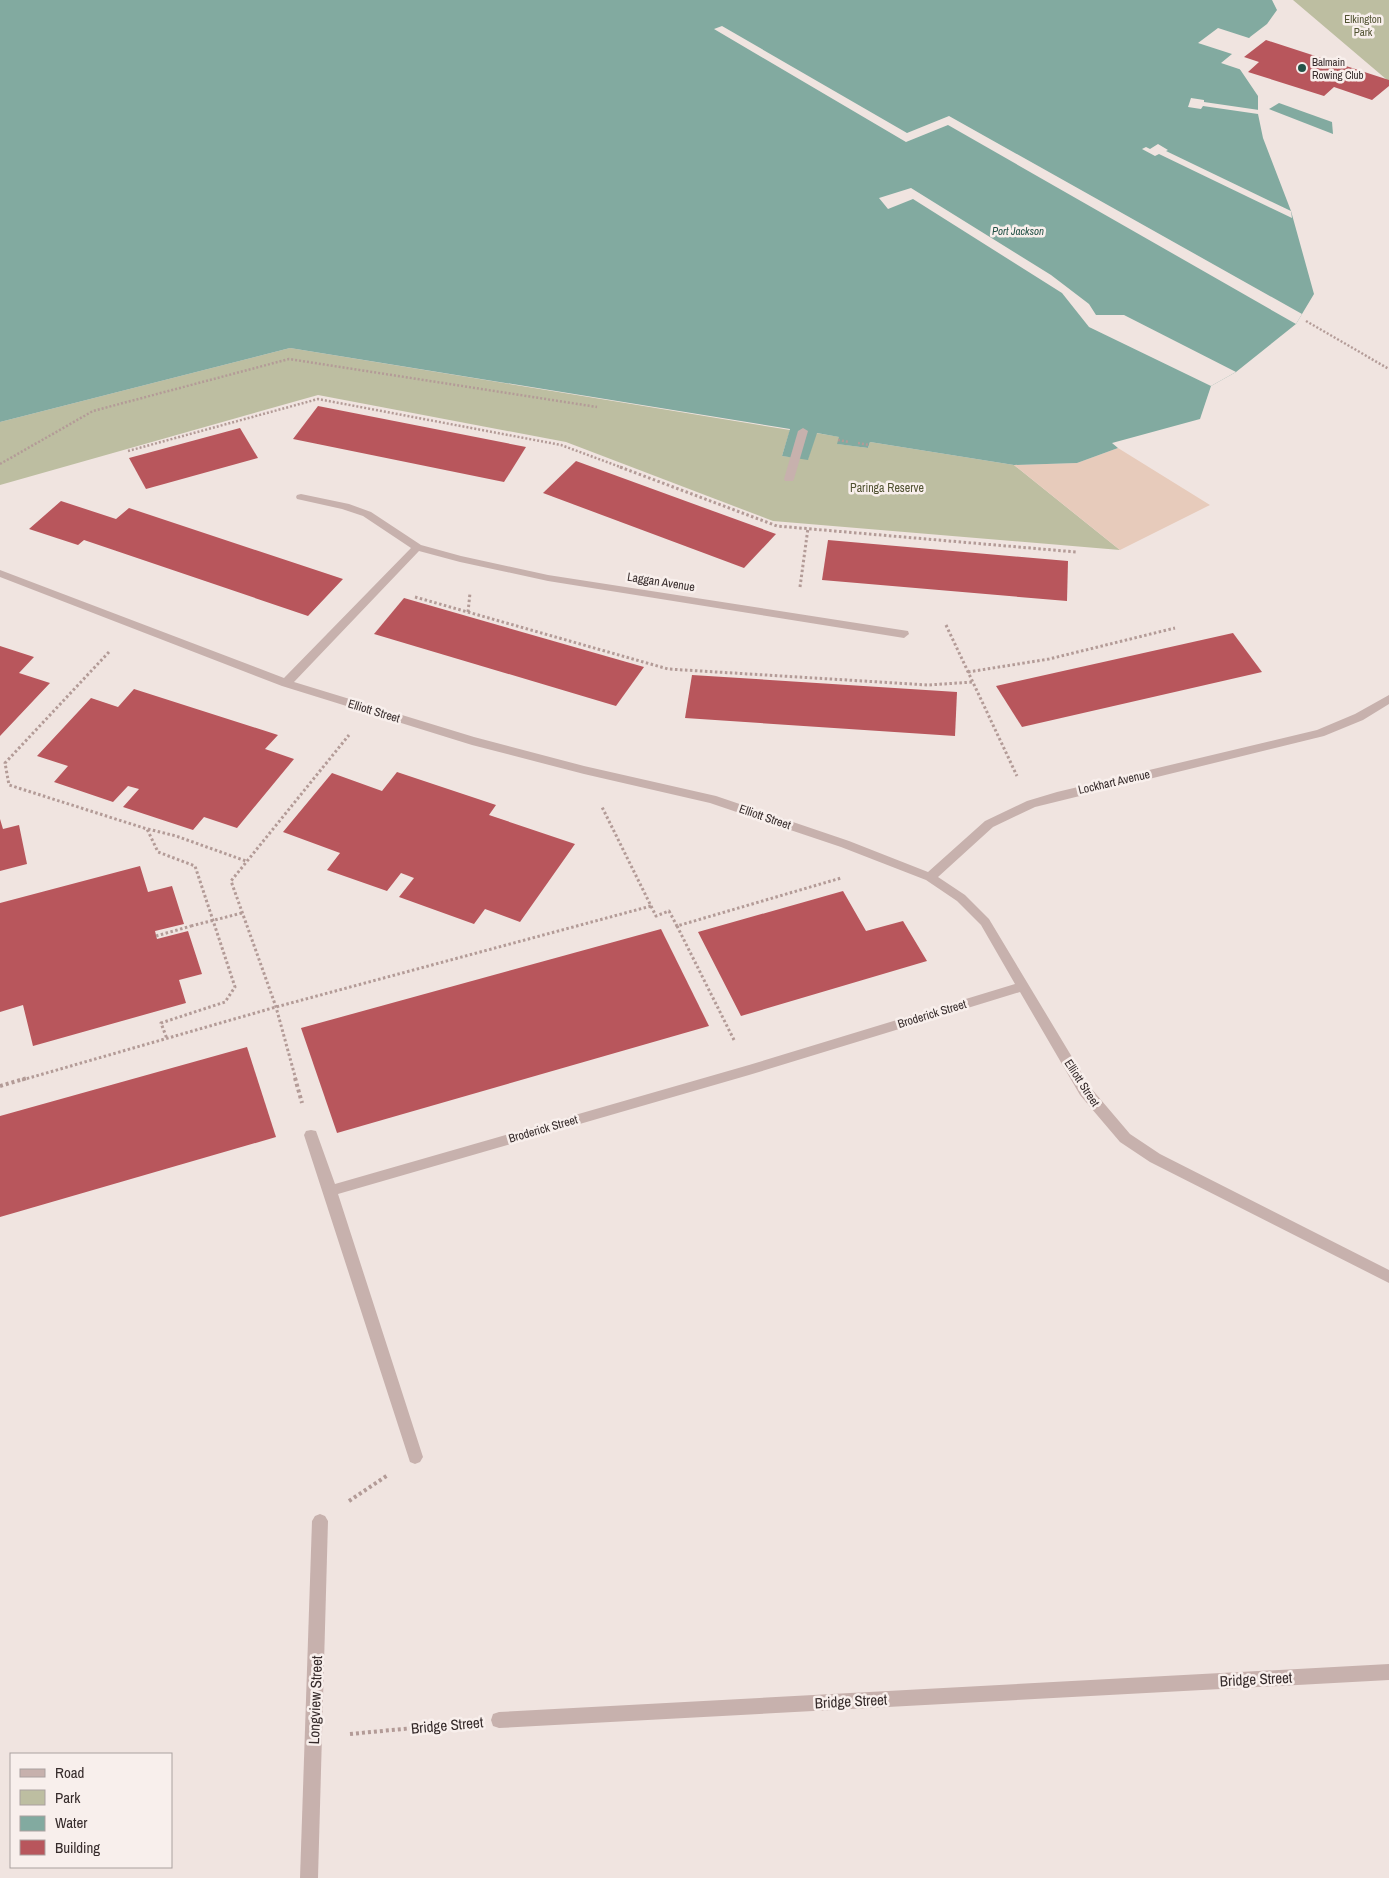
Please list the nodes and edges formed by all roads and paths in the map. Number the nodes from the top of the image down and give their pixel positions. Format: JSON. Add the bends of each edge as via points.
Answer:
{"nodes":[{"id":1,"x":1306,"y":321,"type":"dead end"},
{"id":2,"x":1389,"y":369,"type":"edge"},
{"id":3,"x":597,"y":407,"type":"dead end"},
{"id":4,"x":803,"y":431,"type":"dead end"},
{"id":5,"x":838,"y":440,"type":"dead end"},
{"id":6,"x":849,"y":442,"type":"dead end"},
{"id":7,"x":858,"y":443,"type":"dead end"},
{"id":8,"x":869,"y":445,"type":"dead end"},
{"id":9,"x":128,"y":450,"type":"dead end"},
{"id":10,"x":0,"y":464,"type":"edge"},
{"id":11,"x":788,"y":479,"type":"dead end"},
{"id":12,"x":300,"y":497,"type":"dead end"},
{"id":13,"x":808,"y":528,"type":"junction"},
{"id":14,"x":956,"y":536,"type":"dead end"},
{"id":15,"x":956,"y":541,"type":"junction"},
{"id":16,"x":416,"y":547,"type":"junction"},
{"id":17,"x":1076,"y":552,"type":"dead end"},
{"id":18,"x":0,"y":573,"type":"edge"},
{"id":19,"x":471,"y":588,"type":"dead end"},
{"id":20,"x":799,"y":594,"type":"dead end"},
{"id":21,"x":412,"y":596,"type":"dead end"},
{"id":22,"x":468,"y":612,"type":"junction"},
{"id":23,"x":946,"y":625,"type":"dead end"},
{"id":24,"x":1175,"y":628,"type":"dead end"},
{"id":25,"x":904,"y":634,"type":"dead end"},
{"id":26,"x":109,"y":652,"type":"dead end"},
{"id":27,"x":968,"y":672,"type":"junction"},
{"id":28,"x":973,"y":682,"type":"junction"},
{"id":29,"x":286,"y":683,"type":"junction"},
{"id":30,"x":1389,"y":699,"type":"edge"},
{"id":31,"x":369,"y":710,"type":"junction"},
{"id":32,"x":584,"y":770,"type":"junction"},
{"id":33,"x":1030,"y":804,"type":"junction"},
{"id":34,"x":147,"y":829,"type":"junction"},
{"id":35,"x":246,"y":861,"type":"junction"},
{"id":36,"x":893,"y":863,"type":"junction"},
{"id":37,"x":930,"y":877,"type":"junction"},
{"id":38,"x":651,"y":906,"type":"junction"},
{"id":39,"x":242,"y":912,"type":"junction"},
{"id":40,"x":677,"y":926,"type":"junction"},
{"id":41,"x":156,"y":936,"type":"dead end"},
{"id":42,"x":1024,"y":986,"type":"junction"},
{"id":43,"x":276,"y":1007,"type":"junction"},
{"id":44,"x":167,"y":1038,"type":"junction"},
{"id":45,"x":749,"y":1070,"type":"junction"},
{"id":46,"x":0,"y":1086,"type":"edge"},
{"id":47,"x":311,"y":1135,"type":"joint"},
{"id":48,"x":330,"y":1191,"type":"junction"},
{"id":49,"x":1389,"y":1277,"type":"edge"},
{"id":50,"x":415,"y":1457,"type":"joint"},
{"id":51,"x":320,"y":1521,"type":"joint"},
{"id":52,"x":1389,"y":1672,"type":"edge"},
{"id":53,"x":499,"y":1720,"type":"joint"},
{"id":54,"x":314,"y":1737,"type":"junction"},
{"id":55,"x":309,"y":1878,"type":"edge"}],
"edges":[{"from":1,"to":2,"type":"path"},
{"from":3,"to":10,"type":"path","via":[[289,359],[92,411]]},
{"from":4,"to":11,"type":"street"},
{"from":5,"to":6,"type":"path"},
{"from":7,"to":8,"type":"path"},
{"from":9,"to":13,"type":"path","via":[[318,398],[561,445],[776,526]]},
{"from":12,"to":16,"type":"street","name":"Laggan Avenue","via":[[367,514]]},
{"from":13,"to":15,"type":"path"},
{"from":13,"to":20,"type":"path"},
{"from":14,"to":15,"type":"path"},
{"from":15,"to":17,"type":"path"},
{"from":16,"to":25,"type":"street","name":"Laggan Avenue","via":[[548,578]]},
{"from":16,"to":29,"type":"street"},
{"from":18,"to":29,"type":"street","name":"Elliott Street"},
{"from":19,"to":22,"type":"path"},
{"from":21,"to":22,"type":"path"},
{"from":22,"to":28,"type":"path","via":[[668,669],[928,685]]},
{"from":23,"to":27,"type":"path"},
{"from":24,"to":27,"type":"path","via":[[1049,659]]},
{"from":26,"to":34,"type":"path","via":[[6,763],[9,785]]},
{"from":27,"to":28,"type":"path"},
{"from":28,"to":33,"type":"path"},
{"from":29,"to":31,"type":"street","name":"Elliott Street"},
{"from":30,"to":33,"type":"street","name":"Lockhart Avenue","via":[[1359,717],[1320,733]]},
{"from":31,"to":32,"type":"street","name":"Elliott Street"},
{"from":31,"to":35,"type":"path"},
{"from":32,"to":36,"type":"street","name":"Elliott Street","via":[[712,799]]},
{"from":32,"to":38,"type":"path"},
{"from":33,"to":37,"type":"street","name":"Lockhart Avenue","via":[[989,824]]},
{"from":34,"to":35,"type":"path"},
{"from":34,"to":44,"type":"path","via":[[158,852],[196,866],[235,987],[225,1002],[161,1023]]},
{"from":35,"to":39,"type":"path","via":[[231,881]]},
{"from":36,"to":37,"type":"street","name":"Elliott Street"},
{"from":36,"to":40,"type":"path"},
{"from":37,"to":42,"type":"street","name":"Elliott Street","via":[[961,898],[985,922]]},
{"from":38,"to":40,"type":"path","via":[[656,916],[670,911]]},
{"from":38,"to":43,"type":"path"},
{"from":39,"to":41,"type":"path","bridge":true},
{"from":39,"to":43,"type":"path"},
{"from":40,"to":45,"type":"path"},
{"from":42,"to":45,"type":"street","name":"Broderick Street"},
{"from":42,"to":49,"type":"street","name":"Elliott Street","via":[[1085,1091],[1125,1138],[1184,1174]]},
{"from":43,"to":44,"type":"path"},
{"from":43,"to":47,"type":"path"},
{"from":44,"to":46,"type":"path"},
{"from":45,"to":48,"type":"street","name":"Broderick Street"},
{"from":47,"to":48,"type":"street"},
{"from":48,"to":50,"type":"street"},
{"from":50,"to":51,"type":"path"},
{"from":51,"to":54,"type":"street","name":"Longview Street"},
{"from":52,"to":53,"type":"street","name":"Bridge Street"},
{"from":53,"to":54,"type":"path","name":"Bridge Street"},
{"from":54,"to":55,"type":"street","name":"Longview Street"}]}
